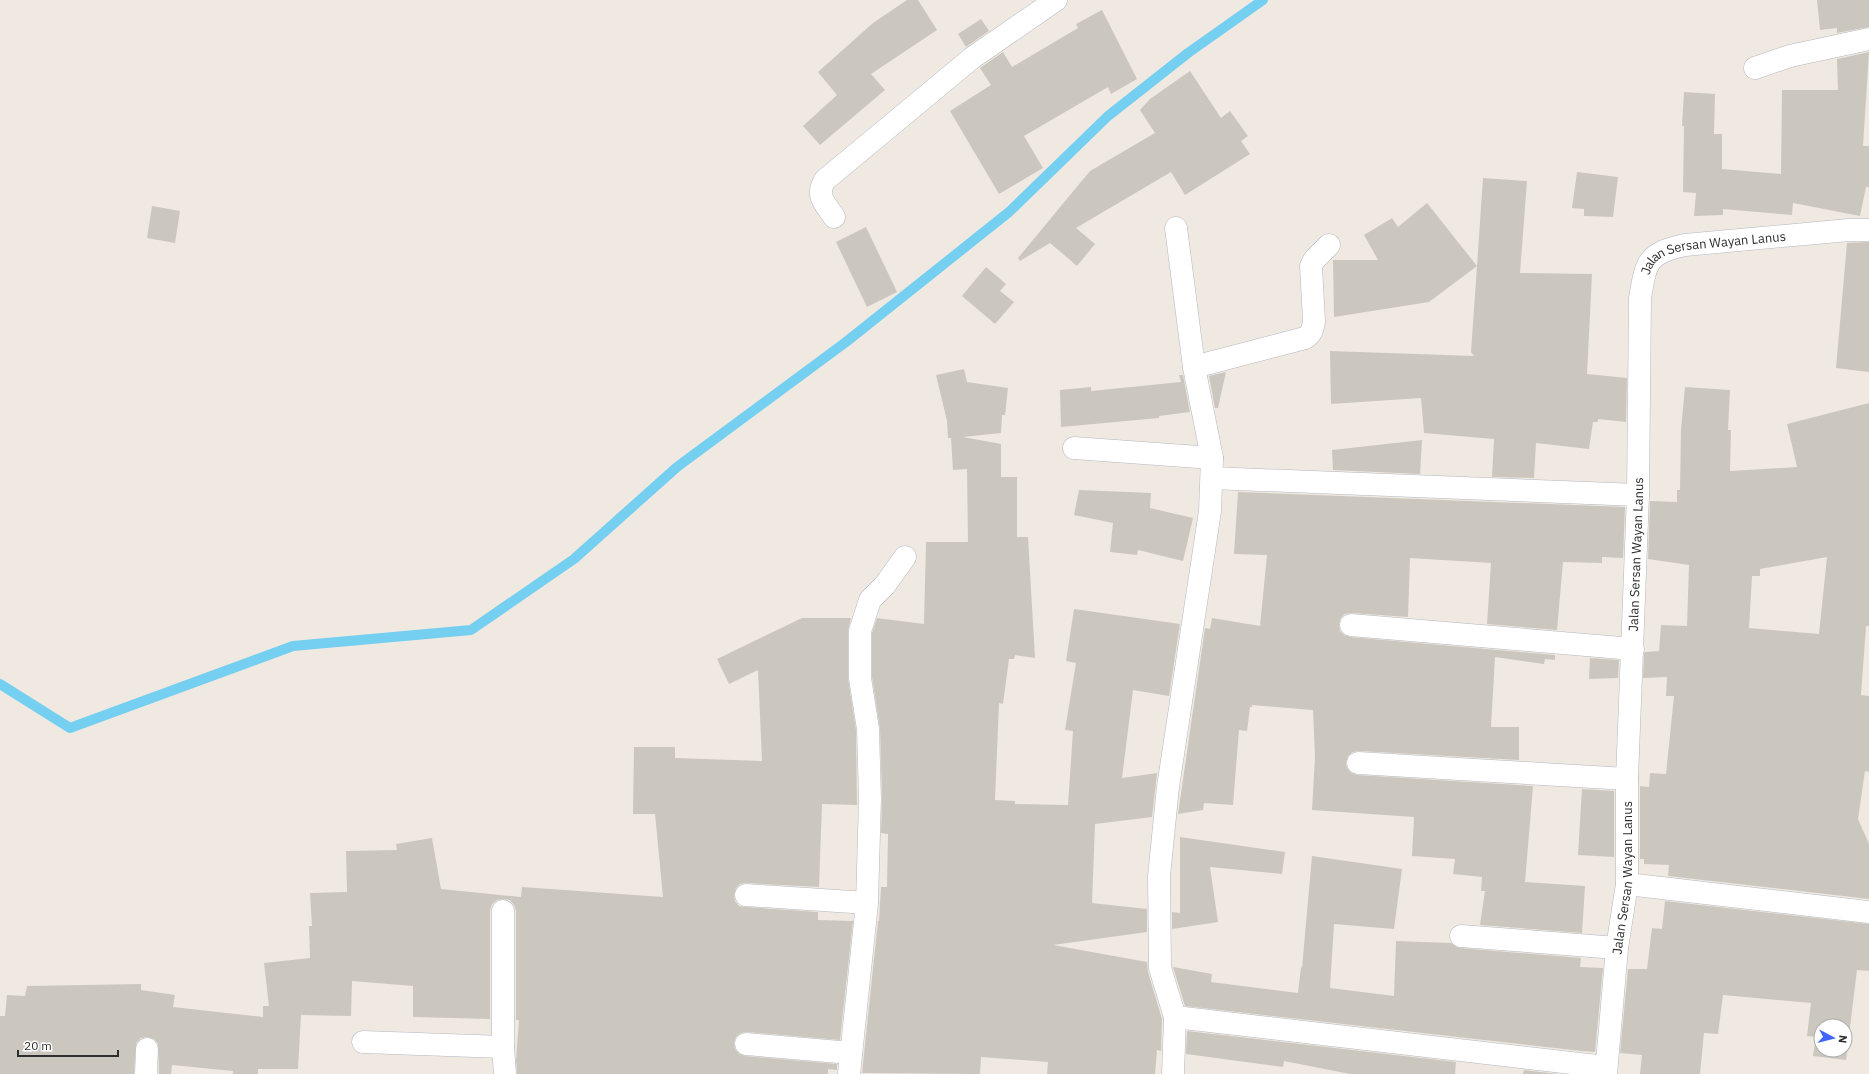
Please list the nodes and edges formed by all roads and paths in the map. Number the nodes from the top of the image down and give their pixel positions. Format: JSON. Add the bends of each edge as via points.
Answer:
{"nodes":[{"id":1,"x":1056,"y":0,"type":"edge"},
{"id":2,"x":1869,"y":40,"type":"edge"},
{"id":3,"x":1755,"y":68,"type":"dead end"},
{"id":4,"x":834,"y":217,"type":"dead end"},
{"id":5,"x":1176,"y":228,"type":"dead end"},
{"id":6,"x":1869,"y":230,"type":"edge"},
{"id":7,"x":1329,"y":245,"type":"dead end"},
{"id":8,"x":1194,"y":367,"type":"junction"},
{"id":9,"x":1074,"y":448,"type":"dead end"},
{"id":10,"x":1212,"y":468,"type":"junction"},
{"id":11,"x":1638,"y":495,"type":"junction"},
{"id":12,"x":905,"y":558,"type":"dead end"},
{"id":13,"x":1351,"y":625,"type":"dead end"},
{"id":14,"x":1633,"y":649,"type":"junction"},
{"id":15,"x":1358,"y":763,"type":"dead end"},
{"id":16,"x":1627,"y":779,"type":"junction"},
{"id":17,"x":1627,"y":884,"type":"junction"},
{"id":18,"x":746,"y":895,"type":"dead end"},
{"id":19,"x":868,"y":903,"type":"junction"},
{"id":20,"x":503,"y":911,"type":"dead end"},
{"id":21,"x":1869,"y":912,"type":"edge"},
{"id":22,"x":1461,"y":936,"type":"dead end"},
{"id":23,"x":1617,"y":948,"type":"junction"},
{"id":24,"x":1175,"y":1017,"type":"junction"},
{"id":25,"x":363,"y":1042,"type":"dead end"},
{"id":26,"x":746,"y":1044,"type":"dead end"},
{"id":27,"x":503,"y":1047,"type":"junction"},
{"id":28,"x":147,"y":1049,"type":"dead end"},
{"id":29,"x":851,"y":1053,"type":"junction"},
{"id":30,"x":1606,"y":1070,"type":"edge"},
{"id":31,"x":146,"y":1074,"type":"edge"},
{"id":32,"x":505,"y":1074,"type":"edge"},
{"id":33,"x":849,"y":1074,"type":"edge"},
{"id":34,"x":1173,"y":1074,"type":"edge"}],
"edges":[{"from":1,"to":4,"type":"street","via":[[972,58],[825,180],[820,188],[822,199]]},
{"from":2,"to":3,"type":"street","via":[[1790,56]]},
{"from":5,"to":8,"type":"street"},
{"from":6,"to":11,"type":"street","name":"Jalan Sersan Wayan Lanus","via":[[1685,245],[1666,249],[1654,255],[1644,272],[1640,298]]},
{"from":7,"to":8,"type":"street","via":[[1311,266],[1314,328],[1309,336]]},
{"from":8,"to":10,"type":"street"},
{"from":9,"to":10,"type":"street"},
{"from":10,"to":11,"type":"street"},
{"from":10,"to":24,"type":"street","via":[[1210,511],[1168,787],[1159,876],[1160,968]]},
{"from":11,"to":14,"type":"street","name":"Jalan Sersan Wayan Lanus"},
{"from":12,"to":19,"type":"street","via":[[870,600],[860,631],[860,678],[868,729]]},
{"from":13,"to":14,"type":"street"},
{"from":14,"to":16,"type":"street","name":"Jalan Sersan Wayan Lanus"},
{"from":15,"to":16,"type":"street"},
{"from":16,"to":17,"type":"street","name":"Jalan Sersan Wayan Lanus"},
{"from":17,"to":21,"type":"street"},
{"from":17,"to":23,"type":"street","name":"Jalan Sersan Wayan Lanus"},
{"from":18,"to":19,"type":"street"},
{"from":19,"to":29,"type":"street"},
{"from":20,"to":27,"type":"street"},
{"from":22,"to":23,"type":"street"},
{"from":23,"to":30,"type":"street","name":"Jalan Sersan Wayan Lanus"},
{"from":24,"to":30,"type":"street"},
{"from":24,"to":34,"type":"street"},
{"from":25,"to":27,"type":"street"},
{"from":26,"to":29,"type":"street"},
{"from":27,"to":32,"type":"street"},
{"from":28,"to":31,"type":"street"},
{"from":29,"to":33,"type":"street"}]}
